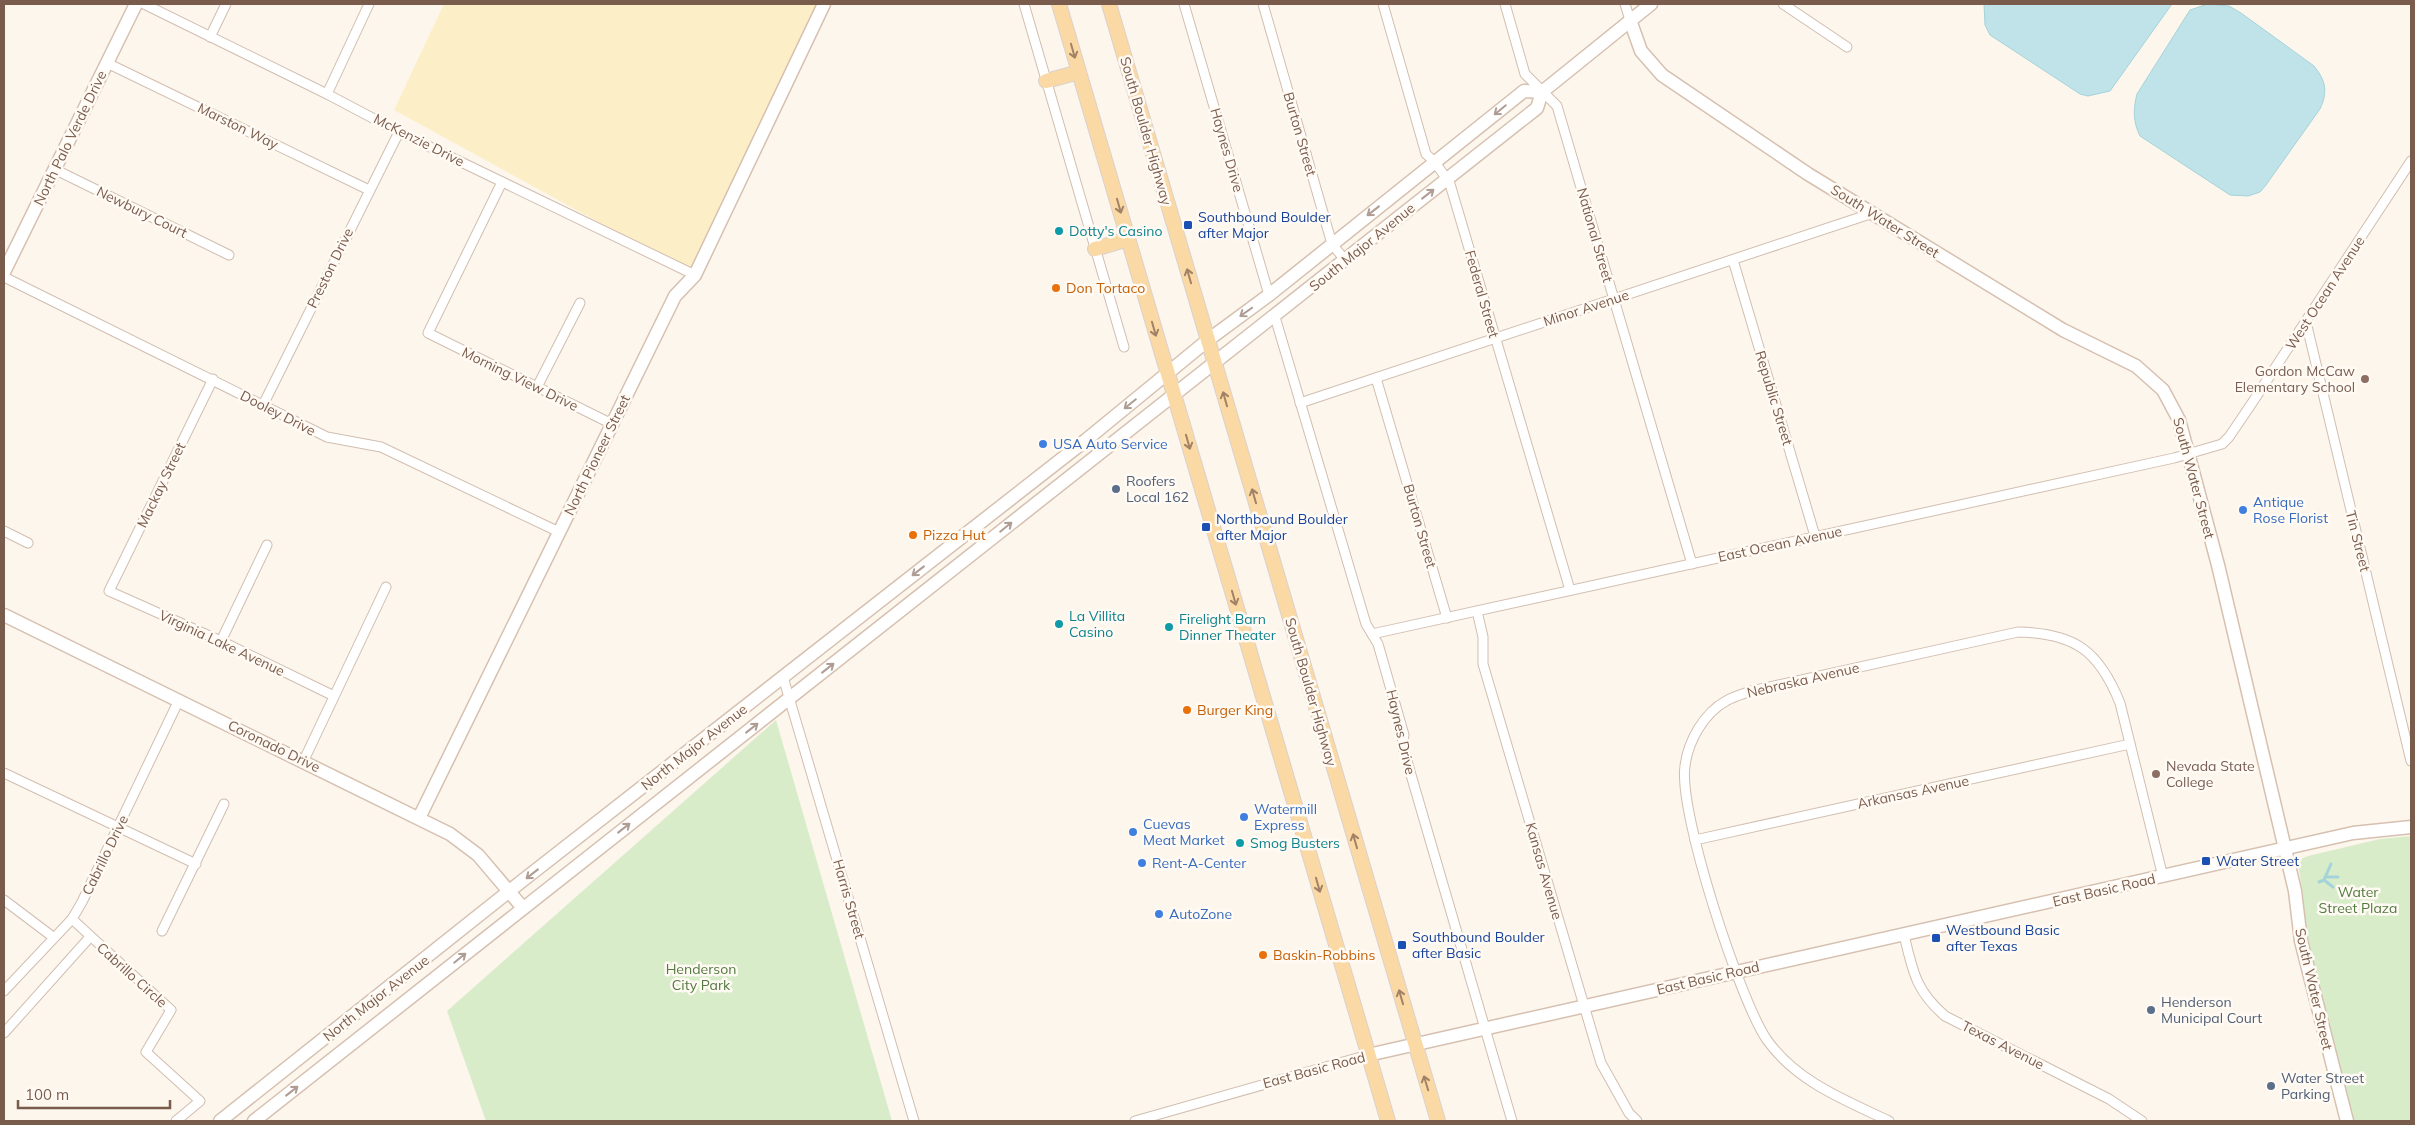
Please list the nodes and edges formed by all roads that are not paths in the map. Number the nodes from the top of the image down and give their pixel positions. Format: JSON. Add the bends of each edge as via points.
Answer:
{"nodes":[{"id":1,"x":136,"y":4,"type":"edge"},
{"id":2,"x":144,"y":4,"type":"edge"},
{"id":3,"x":226,"y":4,"type":"edge"},
{"id":4,"x":369,"y":4,"type":"edge"},
{"id":5,"x":824,"y":4,"type":"edge"},
{"id":6,"x":1024,"y":4,"type":"edge"},
{"id":7,"x":1059,"y":4,"type":"edge"},
{"id":8,"x":1109,"y":4,"type":"edge"},
{"id":9,"x":1184,"y":4,"type":"edge"},
{"id":10,"x":1263,"y":4,"type":"edge"},
{"id":11,"x":1383,"y":4,"type":"edge"},
{"id":12,"x":1505,"y":4,"type":"edge"},
{"id":13,"x":1625,"y":4,"type":"edge"},
{"id":14,"x":1651,"y":4,"type":"edge"},
{"id":15,"x":1783,"y":4,"type":"edge"},
{"id":16,"x":1630,"y":20,"type":"junction"},
{"id":17,"x":210,"y":36,"type":"junction"},
{"id":18,"x":1847,"y":46,"type":"dead end"},
{"id":19,"x":107,"y":63,"type":"junction"},
{"id":20,"x":1079,"y":72,"type":"junction"},
{"id":21,"x":1046,"y":81,"type":"junction"},
{"id":22,"x":1542,"y":92,"type":"junction"},
{"id":23,"x":328,"y":94,"type":"junction"},
{"id":24,"x":399,"y":132,"type":"junction"},
{"id":25,"x":2411,"y":161,"type":"edge"},
{"id":26,"x":1435,"y":162,"type":"junction"},
{"id":27,"x":54,"y":169,"type":"junction"},
{"id":28,"x":1447,"y":180,"type":"junction"},
{"id":29,"x":502,"y":182,"type":"junction"},
{"id":30,"x":369,"y":190,"type":"junction"},
{"id":31,"x":1873,"y":213,"type":"junction"},
{"id":32,"x":1128,"y":239,"type":"junction"},
{"id":33,"x":1332,"y":244,"type":"junction"},
{"id":34,"x":1095,"y":249,"type":"junction"},
{"id":35,"x":229,"y":255,"type":"dead end"},
{"id":36,"x":1345,"y":260,"type":"junction"},
{"id":37,"x":1733,"y":260,"type":"junction"},
{"id":38,"x":4,"y":272,"type":"edge"},
{"id":39,"x":695,"y":274,"type":"junction"},
{"id":40,"x":4,"y":277,"type":"edge"},
{"id":41,"x":1269,"y":295,"type":"junction"},
{"id":42,"x":1614,"y":299,"type":"junction"},
{"id":43,"x":580,"y":303,"type":"dead end"},
{"id":44,"x":1275,"y":316,"type":"junction"},
{"id":45,"x":2306,"y":322,"type":"junction"},
{"id":46,"x":1496,"y":338,"type":"junction"},
{"id":47,"x":1208,"y":340,"type":"junction"},
{"id":48,"x":1124,"y":347,"type":"dead end"},
{"id":49,"x":1214,"y":362,"type":"junction"},
{"id":50,"x":1168,"y":373,"type":"junction"},
{"id":51,"x":1376,"y":378,"type":"junction"},
{"id":52,"x":213,"y":380,"type":"junction"},
{"id":53,"x":538,"y":387,"type":"junction"},
{"id":54,"x":1174,"y":395,"type":"junction"},
{"id":55,"x":1300,"y":403,"type":"junction"},
{"id":56,"x":263,"y":405,"type":"junction"},
{"id":57,"x":612,"y":424,"type":"junction"},
{"id":58,"x":2188,"y":454,"type":"junction"},
{"id":59,"x":4,"y":531,"type":"edge"},
{"id":60,"x":559,"y":532,"type":"junction"},
{"id":61,"x":1815,"y":536,"type":"junction"},
{"id":62,"x":956,"y":541,"type":"junction"},
{"id":63,"x":28,"y":543,"type":"dead end"},
{"id":64,"x":267,"y":545,"type":"dead end"},
{"id":65,"x":968,"y":558,"type":"junction"},
{"id":66,"x":1692,"y":564,"type":"junction"},
{"id":67,"x":386,"y":587,"type":"dead end"},
{"id":68,"x":1570,"y":590,"type":"junction"},
{"id":69,"x":109,"y":591,"type":"joint"},
{"id":70,"x":1477,"y":611,"type":"junction"},
{"id":71,"x":4,"y":615,"type":"edge"},
{"id":72,"x":859,"y":617,"type":"junction"},
{"id":73,"x":1447,"y":618,"type":"junction"},
{"id":74,"x":872,"y":634,"type":"junction"},
{"id":75,"x":1372,"y":634,"type":"junction"},
{"id":76,"x":221,"y":641,"type":"junction"},
{"id":77,"x":783,"y":677,"type":"junction"},
{"id":78,"x":334,"y":696,"type":"junction"},
{"id":79,"x":790,"y":698,"type":"junction"},
{"id":80,"x":179,"y":700,"type":"junction"},
{"id":81,"x":2130,"y":744,"type":"junction"},
{"id":82,"x":691,"y":749,"type":"junction"},
{"id":83,"x":679,"y":759,"type":"junction"},
{"id":84,"x":304,"y":760,"type":"junction"},
{"id":85,"x":2411,"y":761,"type":"edge"},
{"id":86,"x":704,"y":766,"type":"junction"},
{"id":87,"x":4,"y":773,"type":"edge"},
{"id":88,"x":692,"y":775,"type":"junction"},
{"id":89,"x":224,"y":804,"type":"dead end"},
{"id":90,"x":419,"y":818,"type":"junction"},
{"id":91,"x":119,"y":826,"type":"junction"},
{"id":92,"x":2411,"y":827,"type":"edge"},
{"id":93,"x":1695,"y":840,"type":"junction"},
{"id":94,"x":2285,"y":850,"type":"junction"},
{"id":95,"x":196,"y":864,"type":"junction"},
{"id":96,"x":2163,"y":877,"type":"junction"},
{"id":97,"x":509,"y":892,"type":"junction"},
{"id":98,"x":4,"y":900,"type":"edge"},
{"id":99,"x":523,"y":908,"type":"junction"},
{"id":100,"x":72,"y":918,"type":"junction"},
{"id":101,"x":162,"y":931,"type":"dead end"},
{"id":102,"x":1904,"y":935,"type":"junction"},
{"id":103,"x":53,"y":937,"type":"junction"},
{"id":104,"x":90,"y":937,"type":"junction"},
{"id":105,"x":412,"y":970,"type":"junction"},
{"id":106,"x":1737,"y":972,"type":"junction"},
{"id":107,"x":422,"y":989,"type":"junction"},
{"id":108,"x":4,"y":991,"type":"edge"},
{"id":109,"x":1584,"y":1006,"type":"junction"},
{"id":110,"x":1484,"y":1028,"type":"junction"},
{"id":111,"x":4,"y":1034,"type":"edge"},
{"id":112,"x":1414,"y":1044,"type":"junction"},
{"id":113,"x":1368,"y":1055,"type":"junction"},
{"id":114,"x":176,"y":1121,"type":"edge"},
{"id":115,"x":220,"y":1121,"type":"edge"},
{"id":116,"x":254,"y":1121,"type":"edge"},
{"id":117,"x":914,"y":1121,"type":"edge"},
{"id":118,"x":1135,"y":1121,"type":"edge"},
{"id":119,"x":1388,"y":1121,"type":"edge"},
{"id":120,"x":1438,"y":1121,"type":"edge"},
{"id":121,"x":1512,"y":1121,"type":"edge"},
{"id":122,"x":1637,"y":1121,"type":"edge"},
{"id":123,"x":1889,"y":1121,"type":"edge"},
{"id":124,"x":2142,"y":1121,"type":"edge"},
{"id":125,"x":2347,"y":1121,"type":"edge"}],
"edges":[{"from":1,"to":19,"type":"street","name":"North Palo Verde Drive"},
{"from":2,"to":17,"type":"street","name":"McKenzie Drive"},
{"from":3,"to":17,"type":"street"},
{"from":4,"to":23,"type":"street"},
{"from":5,"to":39,"type":"street","name":"North Pioneer Street"},
{"from":6,"to":21,"type":"street"},
{"from":7,"to":20,"type":"main road","one_way":true},
{"from":47,"to":8,"type":"main road","name":"South Boulder Highway","one_way":true},
{"from":9,"to":41,"type":"street","name":"Haynes Drive"},
{"from":10,"to":33,"type":"street","name":"Burton Street"},
{"from":11,"to":26,"type":"street","name":"Federal Street","via":[[1426,154]]},
{"from":12,"to":22,"type":"street","name":"National Street","via":[[1525,74]]},
{"from":13,"to":16,"type":"street"},
{"from":14,"to":16,"type":"street","name":"South Major Avenue"},
{"from":15,"to":18,"type":"street"},
{"from":16,"to":22,"type":"street","name":"South Major Avenue"},
{"from":16,"to":31,"type":"street","name":"South Water Street","via":[[1641,51],[1662,75],[1808,174]]},
{"from":17,"to":23,"type":"street","name":"McKenzie Drive"},
{"from":19,"to":27,"type":"street","name":"North Palo Verde Drive"},
{"from":19,"to":30,"type":"street","name":"Marston Way"},
{"from":20,"to":21,"type":"main road"},
{"from":20,"to":32,"type":"main road","one_way":true},
{"from":21,"to":34,"type":"street"},
{"from":22,"to":26,"type":"street","name":"South Major Avenue","one_way":true,"via":[[1524,90]]},
{"from":22,"to":28,"type":"street","name":"South Major Avenue","via":[[1537,108]]},
{"from":22,"to":42,"type":"street","name":"National Street","via":[[1557,106]]},
{"from":23,"to":24,"type":"street","name":"McKenzie Drive"},
{"from":24,"to":29,"type":"street","name":"McKenzie Drive"},
{"from":24,"to":30,"type":"street","name":"Preston Drive"},
{"from":25,"to":45,"type":"street","name":"West Ocean Avenue"},
{"from":26,"to":28,"type":"street","name":"Federal Street"},
{"from":26,"to":33,"type":"street","name":"South Major Avenue","one_way":true},
{"from":27,"to":35,"type":"street","name":"Newbury Court"},
{"from":27,"to":38,"type":"street","name":"North Palo Verde Drive"},
{"from":36,"to":28,"type":"street","name":"South Major Avenue","one_way":true},
{"from":28,"to":46,"type":"street","name":"Federal Street"},
{"from":29,"to":39,"type":"street","name":"McKenzie Drive"},
{"from":29,"to":53,"type":"street","name":"Morning View Drive","via":[[428,333]]},
{"from":30,"to":56,"type":"street","name":"Preston Drive"},
{"from":31,"to":37,"type":"street","name":"Minor Avenue"},
{"from":31,"to":58,"type":"street","name":"South Water Street","via":[[2063,330],[2136,366],[2163,390],[2174,407]]},
{"from":32,"to":34,"type":"main road"},
{"from":32,"to":50,"type":"main road","one_way":true},
{"from":33,"to":36,"type":"street","name":"Burton Street"},
{"from":33,"to":41,"type":"street","name":"South Major Avenue"},
{"from":34,"to":48,"type":"street"},
{"from":36,"to":44,"type":"street","name":"South Major Avenue"},
{"from":37,"to":42,"type":"street","name":"Minor Avenue"},
{"from":37,"to":61,"type":"street","name":"Republic Street"},
{"from":39,"to":57,"type":"street","name":"North Pioneer Street","via":[[675,296]]},
{"from":40,"to":52,"type":"street","name":"Dooley Drive"},
{"from":41,"to":47,"type":"street","name":"South Major Avenue","one_way":true},
{"from":42,"to":46,"type":"street","name":"Minor Avenue"},
{"from":42,"to":66,"type":"street","name":"National Street"},
{"from":43,"to":53,"type":"street"},
{"from":44,"to":49,"type":"street","name":"South Major Avenue"},
{"from":44,"to":55,"type":"street","name":"Haynes Drive"},
{"from":45,"to":58,"type":"street","name":"West Ocean Avenue","via":[[2229,437],[2214,447]]},
{"from":45,"to":85,"type":"street","name":"Tin Street"},
{"from":46,"to":51,"type":"street","name":"Minor Avenue"},
{"from":46,"to":68,"type":"street","name":"Federal Street"},
{"from":47,"to":49,"type":"main road","name":"South Boulder Highway"},
{"from":47,"to":50,"type":"street","name":"South Major Avenue"},
{"from":49,"to":54,"type":"street","name":"South Major Avenue"},
{"from":112,"to":49,"type":"main road","name":"South Boulder Highway","one_way":true},
{"from":50,"to":54,"type":"main road"},
{"from":50,"to":62,"type":"street","name":"North Major Avenue","one_way":true},
{"from":51,"to":55,"type":"street","name":"Minor Avenue"},
{"from":51,"to":73,"type":"street","name":"Burton Street"},
{"from":52,"to":56,"type":"street","name":"Dooley Drive"},
{"from":52,"to":69,"type":"street","name":"Mackay Street"},
{"from":53,"to":57,"type":"street","name":"Morning View Drive"},
{"from":65,"to":54,"type":"street","name":"North Major Avenue","one_way":true},
{"from":54,"to":113,"type":"main road","one_way":true},
{"from":55,"to":75,"type":"street","name":"Haynes Drive","via":[[1366,624]]},
{"from":56,"to":60,"type":"street","name":"Dooley Drive","via":[[327,437],[381,447]]},
{"from":57,"to":60,"type":"street","name":"North Pioneer Street"},
{"from":58,"to":61,"type":"street","name":"East Ocean Avenue"},
{"from":58,"to":94,"type":"street","name":"South Water Street"},
{"from":59,"to":63,"type":"street"},
{"from":60,"to":90,"type":"street","name":"North Pioneer Street"},
{"from":61,"to":66,"type":"street","name":"East Ocean Avenue"},
{"from":62,"to":65,"type":"street"},
{"from":62,"to":72,"type":"street","name":"North Major Avenue","one_way":true},
{"from":64,"to":76,"type":"street"},
{"from":65,"to":74,"type":"street","name":"North Major Avenue"},
{"from":66,"to":68,"type":"street","name":"East Ocean Avenue"},
{"from":67,"to":78,"type":"street"},
{"from":68,"to":70,"type":"street","name":"East Ocean Avenue"},
{"from":69,"to":76,"type":"street","name":"Virginia Lake Avenue"},
{"from":70,"to":73,"type":"street","name":"East Ocean Avenue"},
{"from":70,"to":109,"type":"street","name":"Kansas Avenue","via":[[1483,638],[1483,664]]},
{"from":71,"to":80,"type":"street","name":"Coronado Drive"},
{"from":72,"to":74,"type":"street"},
{"from":72,"to":77,"type":"street","name":"North Major Avenue"},
{"from":73,"to":75,"type":"street","name":"East Ocean Avenue"},
{"from":79,"to":74,"type":"street","name":"North Major Avenue","one_way":true},
{"from":75,"to":110,"type":"street","name":"Haynes Drive","via":[[1378,644],[1404,735],[1402,744]]},
{"from":76,"to":78,"type":"street","name":"Virginia Lake Avenue"},
{"from":77,"to":79,"type":"street","name":"Harris Street"},
{"from":77,"to":82,"type":"street","name":"North Major Avenue"},
{"from":78,"to":84,"type":"street"},
{"from":86,"to":79,"type":"street","name":"North Major Avenue","one_way":true},
{"from":79,"to":117,"type":"street","name":"Harris Street"},
{"from":80,"to":84,"type":"street","name":"Coronado Drive"},
{"from":80,"to":91,"type":"street","name":"Cabrillo Drive"},
{"from":81,"to":93,"type":"street","name":"Arkansas Avenue"},
{"from":81,"to":93,"type":"street","name":"Nebraska Avenue","via":[[2120,703],[2112,683],[2096,659],[2082,647],[2040,632],[2018,632],[1779,684],[1727,700],[1700,726],[1684,767],[1685,798]]},
{"from":81,"to":96,"type":"street","name":"Nebraska Avenue"},
{"from":82,"to":83,"type":"street","name":"North Major Avenue"},
{"from":82,"to":86,"type":"street"},
{"from":83,"to":88,"type":"street"},
{"from":83,"to":97,"type":"street","name":"North Major Avenue","one_way":true},
{"from":84,"to":90,"type":"street","name":"Coronado Drive"},
{"from":86,"to":88,"type":"street","name":"North Major Avenue"},
{"from":87,"to":91,"type":"street"},
{"from":99,"to":88,"type":"street","name":"North Major Avenue","one_way":true},
{"from":89,"to":95,"type":"street"},
{"from":90,"to":97,"type":"street","name":"Coronado Drive","via":[[450,834],[478,855]]},
{"from":91,"to":95,"type":"street"},
{"from":91,"to":100,"type":"street","name":"Cabrillo Drive"},
{"from":92,"to":94,"type":"street","name":"East Basic Road","via":[[2369,830]]},
{"from":93,"to":106,"type":"street","name":"Nebraska Avenue"},
{"from":94,"to":96,"type":"street","name":"East Basic Road"},
{"from":94,"to":125,"type":"street","name":"South Water Street","via":[[2297,899],[2301,941]]},
{"from":95,"to":101,"type":"street"},
{"from":96,"to":102,"type":"street","name":"East Basic Road"},
{"from":97,"to":99,"type":"street","name":"Coronado Drive"},
{"from":97,"to":105,"type":"street","name":"North Major Avenue"},
{"from":98,"to":103,"type":"street"},
{"from":107,"to":99,"type":"street","name":"North Major Avenue","one_way":true},
{"from":100,"to":103,"type":"street","name":"Cabrillo Drive"},
{"from":100,"to":104,"type":"street","name":"Cabrillo Circle"},
{"from":102,"to":106,"type":"street","name":"East Basic Road"},
{"from":102,"to":124,"type":"street","name":"Texas Avenue","via":[[1916,981],[1929,1002],[1945,1016],[2109,1099]]},
{"from":103,"to":108,"type":"street","name":"Cabrillo Drive"},
{"from":104,"to":111,"type":"street","name":"Cabrillo Circle"},
{"from":104,"to":114,"type":"street","name":"Cabrillo Circle","via":[[171,1010],[146,1052],[200,1101]]},
{"from":105,"to":107,"type":"street"},
{"from":105,"to":115,"type":"street","name":"North Major Avenue"},
{"from":106,"to":109,"type":"street","name":"East Basic Road"},
{"from":106,"to":123,"type":"street","name":"Nebraska Avenue","via":[[1755,1019],[1768,1041],[1791,1067],[1819,1087]]},
{"from":116,"to":107,"type":"street","name":"North Major Avenue","one_way":true},
{"from":109,"to":110,"type":"street","name":"East Basic Road"},
{"from":109,"to":122,"type":"street","name":"Kansas Avenue","via":[[1601,1063],[1629,1113]]},
{"from":110,"to":112,"type":"street","name":"East Basic Road"},
{"from":110,"to":121,"type":"street","name":"Haynes Drive"},
{"from":112,"to":113,"type":"street","name":"East Basic Road"},
{"from":120,"to":112,"type":"main road","name":"South Boulder Highway","one_way":true},
{"from":113,"to":118,"type":"street","name":"East Basic Road"},
{"from":113,"to":119,"type":"main road"}]}
